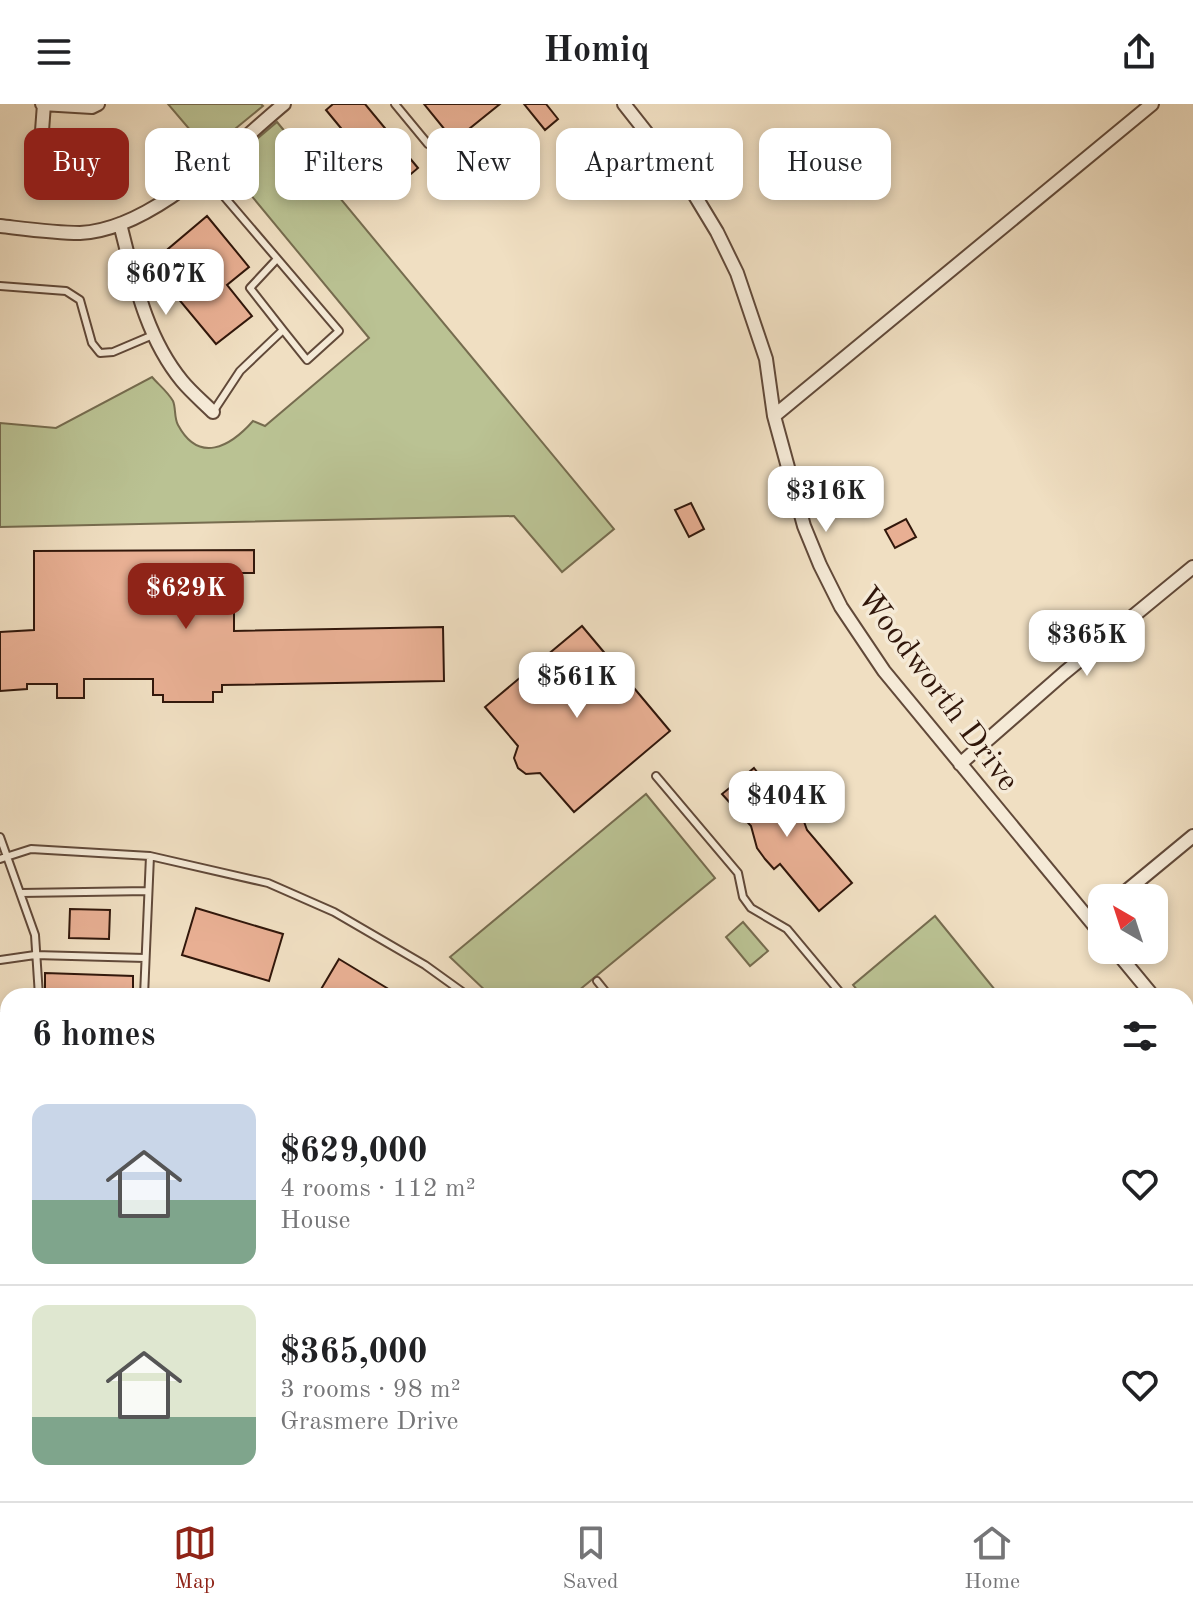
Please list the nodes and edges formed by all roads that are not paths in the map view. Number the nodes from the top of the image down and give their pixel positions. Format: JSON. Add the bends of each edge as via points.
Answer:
{"nodes":[{"id":1,"x":43,"y":104,"type":"edge"},
{"id":2,"x":98,"y":104,"type":"edge"},
{"id":3,"x":284,"y":104,"type":"edge"},
{"id":4,"x":395,"y":104,"type":"edge"},
{"id":5,"x":624,"y":104,"type":"edge"},
{"id":6,"x":1152,"y":104,"type":"edge"},
{"id":7,"x":42,"y":128,"type":"edge"},
{"id":8,"x":255,"y":128,"type":"edge"},
{"id":9,"x":427,"y":143,"type":"edge"},
{"id":10,"x":167,"y":200,"type":"edge"},
{"id":11,"x":227,"y":200,"type":"edge"},
{"id":12,"x":120,"y":224,"type":"junction"},
{"id":13,"x":1,"y":231,"type":"edge"},
{"id":14,"x":277,"y":259,"type":"junction"},
{"id":15,"x":0,"y":286,"type":"edge"},
{"id":16,"x":283,"y":330,"type":"junction"},
{"id":17,"x":153,"y":334,"type":"junction"},
{"id":18,"x":213,"y":412,"type":"joint"},
{"id":19,"x":774,"y":416,"type":"junction"},
{"id":20,"x":1193,"y":567,"type":"edge"},
{"id":21,"x":960,"y":764,"type":"junction"},
{"id":22,"x":656,"y":776,"type":"dead end"},
{"id":23,"x":1193,"y":836,"type":"edge"},
{"id":24,"x":0,"y":837,"type":"edge"},
{"id":25,"x":8,"y":856,"type":"junction"},
{"id":26,"x":150,"y":856,"type":"junction"},
{"id":27,"x":0,"y":859,"type":"edge"},
{"id":28,"x":1135,"y":884,"type":"edge"},
{"id":29,"x":148,"y":891,"type":"junction"},
{"id":30,"x":21,"y":893,"type":"junction"},
{"id":31,"x":1088,"y":919,"type":"edge"},
{"id":32,"x":35,"y":955,"type":"junction"},
{"id":33,"x":145,"y":958,"type":"junction"},
{"id":34,"x":0,"y":961,"type":"edge"},
{"id":35,"x":1127,"y":964,"type":"edge"},
{"id":36,"x":597,"y":981,"type":"dead end"},
{"id":37,"x":38,"y":988,"type":"edge"},
{"id":38,"x":144,"y":988,"type":"edge"},
{"id":39,"x":455,"y":988,"type":"edge"},
{"id":40,"x":603,"y":988,"type":"edge"},
{"id":41,"x":836,"y":988,"type":"edge"},
{"id":42,"x":1146,"y":988,"type":"edge"}],
"edges":[{"from":1,"to":2,"type":"street"},
{"from":1,"to":7,"type":"street"},
{"from":3,"to":8,"type":"street"},
{"from":4,"to":9,"type":"lane"},
{"from":5,"to":19,"type":"street","name":"Woodworth Drive","via":[[691,189],[717,232],[754,319]]},
{"from":6,"to":19,"type":"street"},
{"from":10,"to":12,"type":"street"},
{"from":11,"to":14,"type":"lane"},
{"from":12,"to":13,"type":"street","via":[[81,233]]},
{"from":12,"to":17,"type":"street"},
{"from":14,"to":16,"type":"lane","via":[[250,288]]},
{"from":14,"to":16,"type":"lane","via":[[339,331],[307,360]]},
{"from":15,"to":17,"type":"lane","via":[[66,291],[80,300],[100,353]]},
{"from":16,"to":18,"type":"lane","via":[[240,371]]},
{"from":17,"to":18,"type":"street","via":[[182,381]]},
{"from":19,"to":21,"type":"street","name":"Woodworth Drive","via":[[804,526],[841,607],[884,671]]},
{"from":20,"to":21,"type":"street"},
{"from":21,"to":31,"type":"street","name":"Woodworth Drive"},
{"from":22,"to":41,"type":"lane","via":[[738,873],[751,908],[787,929]]},
{"from":23,"to":28,"type":"street"},
{"from":24,"to":25,"type":"lane"},
{"from":25,"to":26,"type":"lane","via":[[31,849]]},
{"from":25,"to":27,"type":"lane"},
{"from":25,"to":30,"type":"lane"},
{"from":26,"to":29,"type":"lane"},
{"from":26,"to":39,"type":"lane","via":[[279,888],[334,912]]},
{"from":29,"to":30,"type":"lane"},
{"from":29,"to":33,"type":"lane"},
{"from":30,"to":32,"type":"lane","via":[[35,935]]},
{"from":32,"to":33,"type":"lane"},
{"from":32,"to":34,"type":"lane"},
{"from":32,"to":37,"type":"lane"},
{"from":33,"to":38,"type":"lane"},
{"from":35,"to":42,"type":"street"},
{"from":36,"to":40,"type":"lane"}]}
